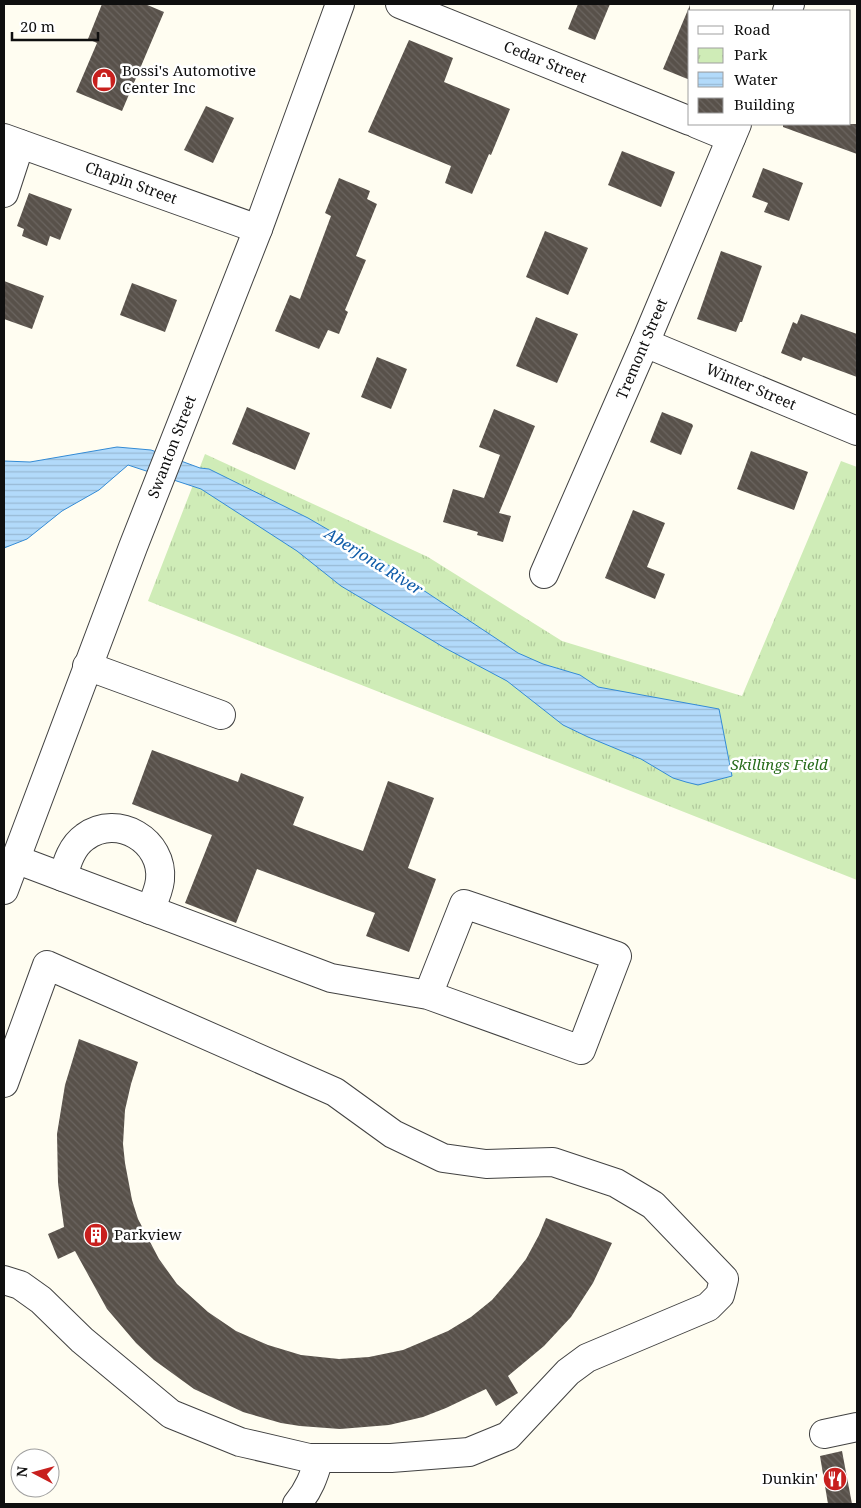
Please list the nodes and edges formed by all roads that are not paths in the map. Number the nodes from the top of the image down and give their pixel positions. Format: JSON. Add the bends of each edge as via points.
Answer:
{"nodes":[{"id":1,"x":340,"y":4,"type":"edge"},
{"id":2,"x":400,"y":4,"type":"edge"},
{"id":3,"x":688,"y":120,"type":"edge"},
{"id":4,"x":702,"y":125,"type":"edge"},
{"id":5,"x":734,"y":131,"type":"edge"},
{"id":6,"x":12,"y":141,"type":"edge"},
{"id":7,"x":4,"y":194,"type":"edge"},
{"id":8,"x":258,"y":229,"type":"junction"},
{"id":9,"x":645,"y":343,"type":"junction"},
{"id":10,"x":857,"y":432,"type":"edge"},
{"id":11,"x":544,"y":574,"type":"dead end"},
{"id":12,"x":88,"y":666,"type":"junction"},
{"id":13,"x":221,"y":715,"type":"dead end"},
{"id":14,"x":13,"y":851,"type":"edge"},
{"id":15,"x":63,"y":877,"type":"junction"},
{"id":16,"x":4,"y":890,"type":"edge"},
{"id":17,"x":150,"y":910,"type":"junction"},
{"id":18,"x":428,"y":995,"type":"junction"},
{"id":19,"x":4,"y":1083,"type":"edge"},
{"id":20,"x":4,"y":1280,"type":"edge"},
{"id":21,"x":857,"y":1428,"type":"edge"},
{"id":22,"x":824,"y":1434,"type":"dead end"},
{"id":23,"x":319,"y":1458,"type":"junction"},
{"id":24,"x":297,"y":1504,"type":"edge"}],
"edges":[{"from":1,"to":8,"type":"street","name":"Swanton Street"},
{"from":2,"to":3,"type":"street","name":"Cedar Street"},
{"from":4,"to":5,"type":"street"},
{"from":5,"to":9,"type":"street","name":"Tremont Street"},
{"from":6,"to":7,"type":"street"},
{"from":6,"to":8,"type":"street","name":"Chapin Street"},
{"from":8,"to":12,"type":"street","name":"Swanton Street"},
{"from":9,"to":10,"type":"street","name":"Winter Street"},
{"from":9,"to":11,"type":"street","name":"Tremont Street"},
{"from":12,"to":13,"type":"street"},
{"from":12,"to":14,"type":"street","name":"Swanton Street"},
{"from":14,"to":15,"type":"street"},
{"from":14,"to":16,"type":"street","name":"Swanton Street"},
{"from":15,"to":17,"type":"street"},
{"from":15,"to":17,"type":"street","via":[[74,848],[85,837],[99,830],[130,831],[143,838],[154,850],[159,865],[160,881]]},
{"from":17,"to":18,"type":"street","via":[[331,978]]},
{"from":18,"to":18,"type":"street","via":[[581,1050],[617,956],[464,904]]},
{"from":19,"to":23,"type":"street","via":[[47,966],[335,1092],[393,1134],[443,1158],[486,1164],[553,1162],[616,1183],[653,1205],[724,1279],[720,1295],[708,1307],[587,1358],[568,1372],[508,1436],[469,1452],[391,1458]]},
{"from":20,"to":23,"type":"street","via":[[20,1285],[42,1300],[82,1340],[171,1414],[240,1442]]},
{"from":21,"to":22,"type":"street"},
{"from":23,"to":24,"type":"street","via":[[314,1478]]}]}
